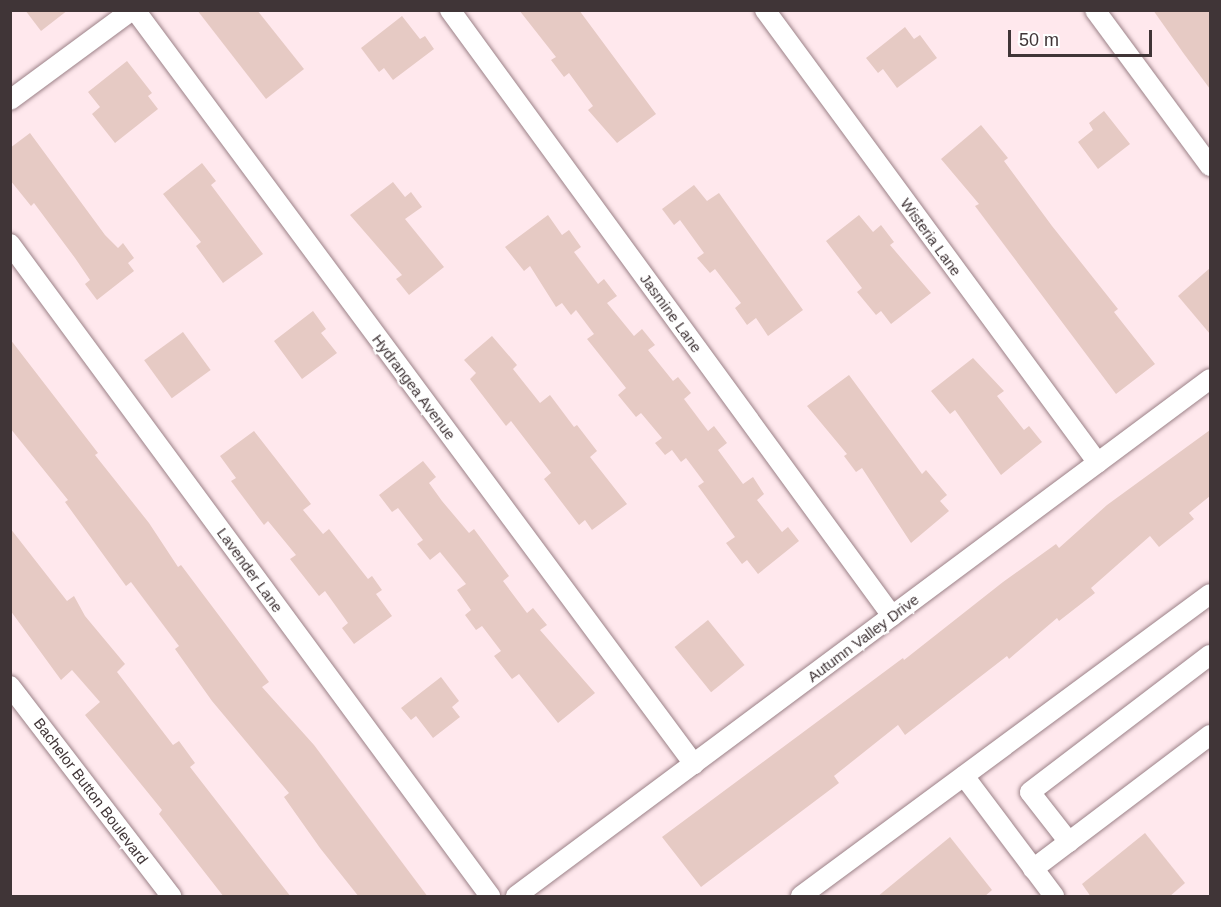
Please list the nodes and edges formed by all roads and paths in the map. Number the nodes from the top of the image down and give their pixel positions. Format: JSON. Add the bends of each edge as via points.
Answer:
{"nodes":[{"id":1,"x":134,"y":10,"type":"edge"},
{"id":2,"x":450,"y":10,"type":"edge"},
{"id":3,"x":765,"y":10,"type":"edge"},
{"id":4,"x":1095,"y":10,"type":"edge"},
{"id":5,"x":10,"y":99,"type":"edge"},
{"id":6,"x":1210,"y":166,"type":"edge"},
{"id":7,"x":10,"y":244,"type":"edge"},
{"id":8,"x":1210,"y":379,"type":"edge"},
{"id":9,"x":1098,"y":463,"type":"junction"},
{"id":10,"x":1210,"y":594,"type":"edge"},
{"id":11,"x":892,"y":616,"type":"junction"},
{"id":12,"x":1210,"y":655,"type":"edge"},
{"id":13,"x":10,"y":686,"type":"edge"},
{"id":14,"x":1210,"y":735,"type":"edge"},
{"id":15,"x":694,"y":765,"type":"junction"},
{"id":16,"x":964,"y":776,"type":"junction"},
{"id":17,"x":1069,"y":842,"type":"junction"},
{"id":18,"x":1034,"y":869,"type":"junction"},
{"id":19,"x":171,"y":897,"type":"edge"},
{"id":20,"x":490,"y":897,"type":"edge"},
{"id":21,"x":516,"y":897,"type":"edge"},
{"id":22,"x":801,"y":897,"type":"edge"},
{"id":23,"x":1054,"y":897,"type":"edge"}],
"edges":[{"from":1,"to":5,"type":"street"},
{"from":1,"to":15,"type":"street","name":"Hydrangea Avenue"},
{"from":2,"to":11,"type":"street","name":"Jasmine Lane"},
{"from":3,"to":9,"type":"street","name":"Wisteria Lane"},
{"from":4,"to":6,"type":"street"},
{"from":7,"to":20,"type":"street","name":"Lavender Lane"},
{"from":8,"to":9,"type":"street","name":"Autumn Valley Drive"},
{"from":9,"to":11,"type":"street","name":"Autumn Valley Drive"},
{"from":10,"to":16,"type":"street"},
{"from":11,"to":15,"type":"street","name":"Autumn Valley Drive"},
{"from":12,"to":17,"type":"street","via":[[1030,792]]},
{"from":13,"to":19,"type":"street","name":"Bachelor Button Boulevard"},
{"from":14,"to":17,"type":"street"},
{"from":15,"to":21,"type":"street","name":"Autumn Valley Drive"},
{"from":16,"to":18,"type":"street"},
{"from":16,"to":22,"type":"street"},
{"from":17,"to":18,"type":"street"},
{"from":18,"to":23,"type":"street"}]}
